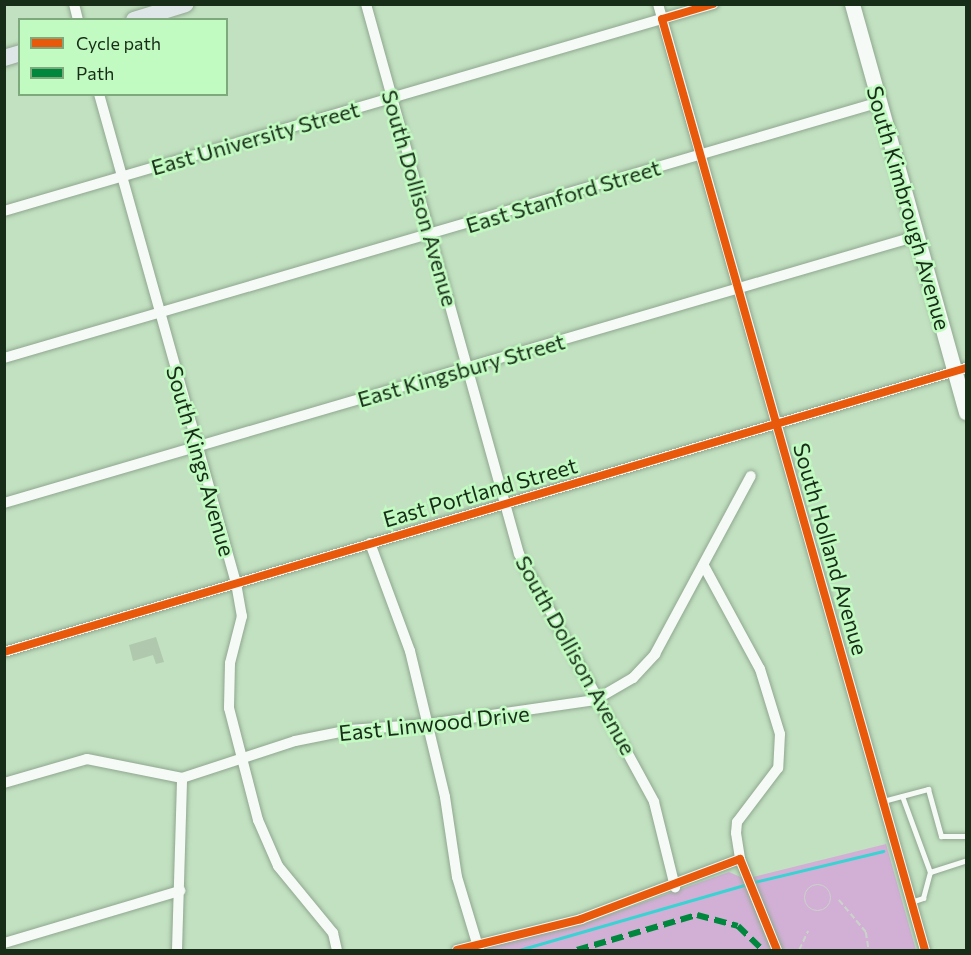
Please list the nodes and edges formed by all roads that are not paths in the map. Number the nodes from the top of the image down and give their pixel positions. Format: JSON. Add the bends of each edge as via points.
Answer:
{"nodes":[{"id":1,"x":186,"y":4,"type":"edge"},
{"id":2,"x":366,"y":4,"type":"edge"},
{"id":3,"x":658,"y":4,"type":"edge"},
{"id":4,"x":713,"y":4,"type":"edge"},
{"id":5,"x":852,"y":4,"type":"edge"},
{"id":6,"x":140,"y":18,"type":"edge"},
{"id":7,"x":662,"y":19,"type":"junction"},
{"id":8,"x":100,"y":96,"type":"edge"},
{"id":9,"x":392,"y":98,"type":"junction"},
{"id":10,"x":880,"y":102,"type":"junction"},
{"id":11,"x":701,"y":155,"type":"junction"},
{"id":12,"x":122,"y":177,"type":"junction"},
{"id":13,"x":4,"y":211,"type":"edge"},
{"id":14,"x":430,"y":235,"type":"junction"},
{"id":15,"x":917,"y":236,"type":"junction"},
{"id":16,"x":739,"y":289,"type":"junction"},
{"id":17,"x":160,"y":314,"type":"junction"},
{"id":18,"x":4,"y":358,"type":"edge"},
{"id":19,"x":468,"y":368,"type":"junction"},
{"id":20,"x":961,"y":370,"type":"edge"},
{"id":21,"x":966,"y":412,"type":"edge"},
{"id":22,"x":777,"y":424,"type":"junction"},
{"id":23,"x":197,"y":447,"type":"junction"},
{"id":24,"x":751,"y":476,"type":"dead end"},
{"id":25,"x":4,"y":503,"type":"edge"},
{"id":26,"x":506,"y":503,"type":"junction"},
{"id":27,"x":370,"y":543,"type":"junction"},
{"id":28,"x":704,"y":566,"type":"junction"},
{"id":29,"x":236,"y":583,"type":"junction"},
{"id":30,"x":4,"y":652,"type":"edge"},
{"id":31,"x":595,"y":700,"type":"junction"},
{"id":32,"x":429,"y":724,"type":"junction"},
{"id":33,"x":243,"y":758,"type":"junction"},
{"id":34,"x":182,"y":778,"type":"junction"},
{"id":35,"x":4,"y":783,"type":"edge"},
{"id":36,"x":902,"y":796,"type":"junction"},
{"id":37,"x":883,"y":801,"type":"junction"},
{"id":38,"x":966,"y":836,"type":"edge"},
{"id":39,"x":740,"y":859,"type":"junction"},
{"id":40,"x":966,"y":860,"type":"edge"},
{"id":41,"x":930,"y":872,"type":"junction"},
{"id":42,"x":675,"y":887,"type":"junction"},
{"id":43,"x":180,"y":891,"type":"junction"},
{"id":44,"x":911,"y":902,"type":"junction"},
{"id":45,"x":4,"y":943,"type":"edge"},
{"id":46,"x":479,"y":948,"type":"edge"},
{"id":47,"x":778,"y":948,"type":"edge"},
{"id":48,"x":177,"y":951,"type":"edge"},
{"id":49,"x":338,"y":951,"type":"edge"},
{"id":50,"x":458,"y":951,"type":"edge"},
{"id":51,"x":925,"y":951,"type":"edge"}],
"edges":[{"from":1,"to":6,"type":"main road"},
{"from":2,"to":9,"type":"street","name":"South Dollison Avenue"},
{"from":3,"to":7,"type":"street","name":"South Holland Avenue"},
{"from":4,"to":7,"type":"street","name":"East University Street"},
{"from":5,"to":10,"type":"main road","name":"South Kimbrough Avenue"},
{"from":7,"to":9,"type":"street","name":"East University Street"},
{"from":7,"to":11,"type":"street","name":"South Holland Avenue"},
{"from":8,"to":12,"type":"street","name":"South Kings Avenue"},
{"from":9,"to":12,"type":"street","name":"East University Street"},
{"from":9,"to":14,"type":"street","name":"South Dollison Avenue"},
{"from":10,"to":11,"type":"street","name":"East Stanford Street"},
{"from":10,"to":15,"type":"main road","name":"South Kimbrough Avenue"},
{"from":11,"to":14,"type":"street","name":"East Stanford Street"},
{"from":11,"to":16,"type":"street","name":"South Holland Avenue"},
{"from":12,"to":13,"type":"street","name":"East University Street"},
{"from":12,"to":17,"type":"street","name":"South Kings Avenue"},
{"from":14,"to":17,"type":"street","name":"East Stanford Street"},
{"from":14,"to":19,"type":"street","name":"South Dollison Avenue"},
{"from":15,"to":16,"type":"street","name":"East Kingsbury Street"},
{"from":15,"to":20,"type":"main road","name":"South Kimbrough Avenue"},
{"from":16,"to":19,"type":"street","name":"East Kingsbury Street"},
{"from":16,"to":22,"type":"street","name":"South Holland Avenue"},
{"from":17,"to":18,"type":"street","name":"East Stanford Street"},
{"from":17,"to":23,"type":"street","name":"South Kings Avenue"},
{"from":19,"to":23,"type":"street","name":"East Kingsbury Street"},
{"from":19,"to":26,"type":"street","name":"South Dollison Avenue"},
{"from":20,"to":21,"type":"main road","name":"South Kimbrough Avenue"},
{"from":20,"to":22,"type":"street","name":"East Portland Street"},
{"from":22,"to":26,"type":"street","name":"East Portland Street"},
{"from":22,"to":37,"type":"street","name":"South Holland Avenue"},
{"from":23,"to":25,"type":"street","name":"East Kingsbury Street"},
{"from":23,"to":29,"type":"street","name":"South Kings Avenue"},
{"from":24,"to":28,"type":"street","name":"East Linwood Drive"},
{"from":26,"to":27,"type":"street","name":"East Portland Street"},
{"from":26,"to":31,"type":"street","name":"South Dollison Avenue","via":[[519,554]]},
{"from":27,"to":29,"type":"street","name":"East Portland Street"},
{"from":27,"to":32,"type":"street","via":[[410,651]]},
{"from":28,"to":31,"type":"street","name":"East Linwood Drive","via":[[655,654],[633,678]]},
{"from":28,"to":39,"type":"street","via":[[760,669],[780,734],[778,768],[737,822]]},
{"from":29,"to":30,"type":"street","name":"East Portland Street"},
{"from":29,"to":33,"type":"street","name":"South Kings Avenue","via":[[242,616],[230,663],[229,708]]},
{"from":31,"to":32,"type":"street","name":"East Linwood Drive"},
{"from":31,"to":42,"type":"street","name":"South Dollison Avenue","via":[[623,740],[654,802]]},
{"from":32,"to":33,"type":"street","name":"East Linwood Drive","via":[[350,730]]},
{"from":32,"to":46,"type":"street","via":[[457,878]]},
{"from":33,"to":34,"type":"street","name":"East Linwood Drive"},
{"from":33,"to":49,"type":"street","name":"South Kings Avenue","via":[[258,820],[278,866],[333,933]]},
{"from":34,"to":35,"type":"street","name":"East Linwood Drive","via":[[87,759]]},
{"from":34,"to":43,"type":"street"},
{"from":36,"to":37,"type":"lane"},
{"from":36,"to":38,"type":"lane","via":[[928,789],[941,836]]},
{"from":36,"to":41,"type":"lane"},
{"from":37,"to":44,"type":"street","name":"South Holland Avenue"},
{"from":39,"to":42,"type":"street"},
{"from":39,"to":47,"type":"street"},
{"from":40,"to":41,"type":"lane"},
{"from":41,"to":44,"type":"lane","via":[[923,898]]},
{"from":42,"to":46,"type":"street"},
{"from":43,"to":45,"type":"street"},
{"from":43,"to":48,"type":"street"},
{"from":44,"to":51,"type":"street","name":"South Holland Avenue"},
{"from":46,"to":50,"type":"street"}]}
